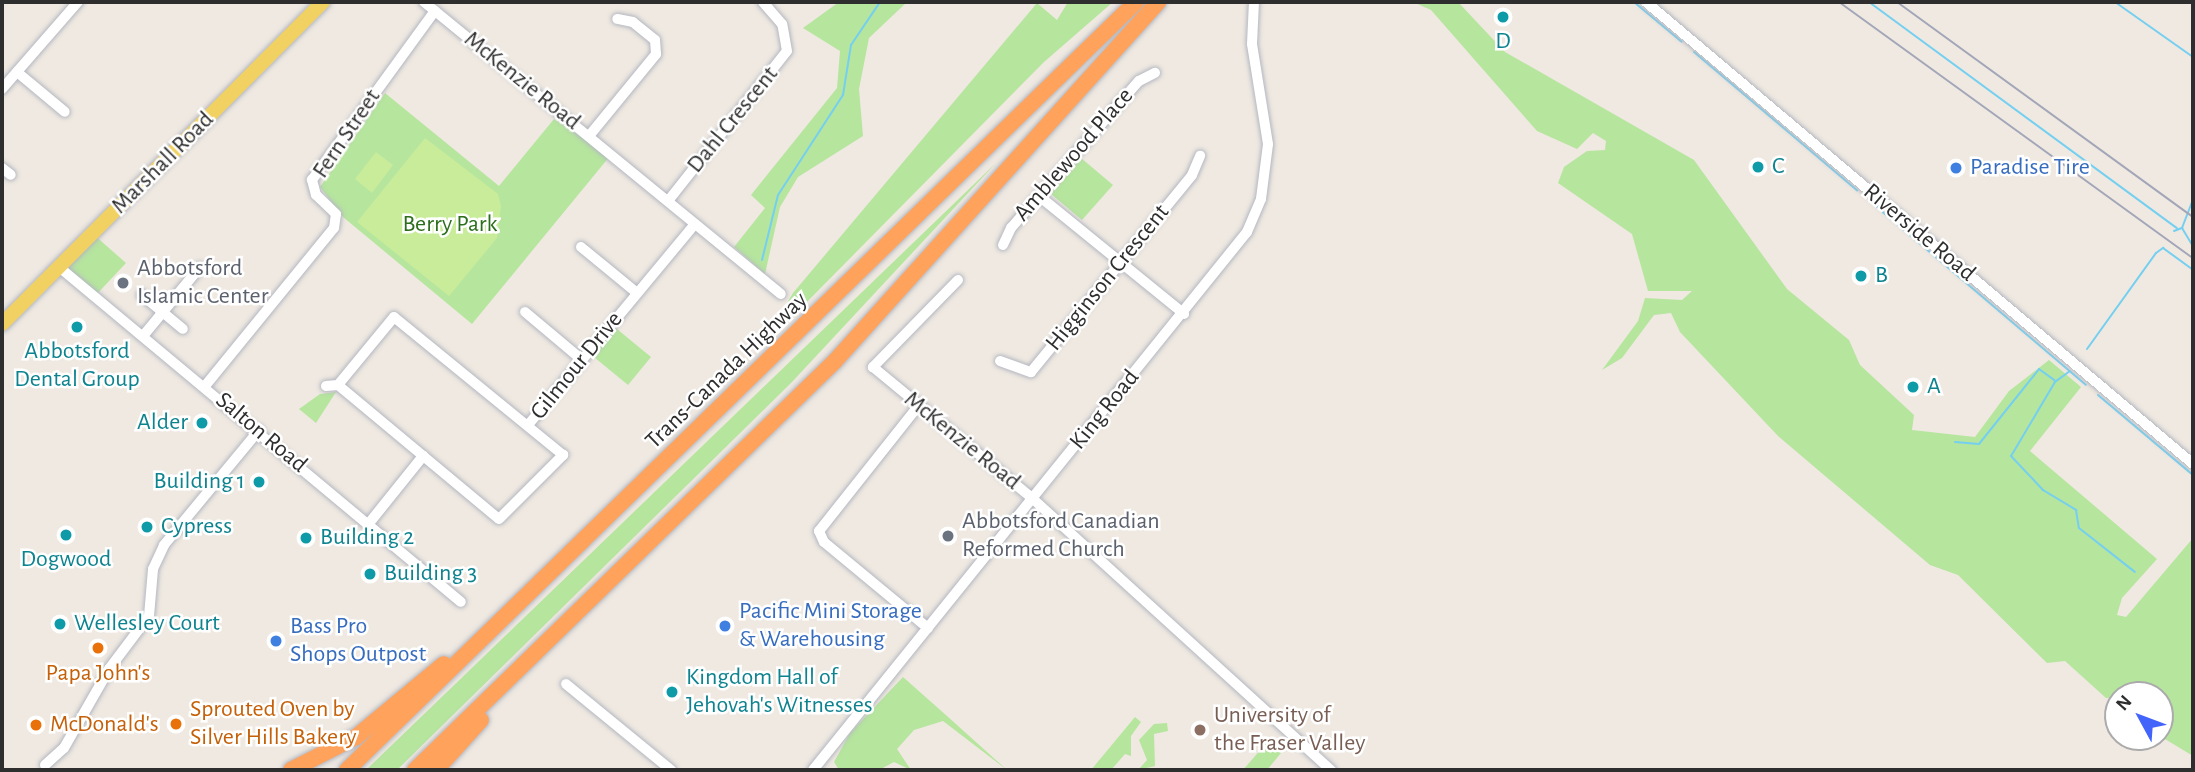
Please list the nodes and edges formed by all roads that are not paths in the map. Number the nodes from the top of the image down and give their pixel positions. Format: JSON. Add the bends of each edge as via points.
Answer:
{"nodes":[{"id":1,"x":78,"y":2,"type":"edge"},
{"id":2,"x":323,"y":2,"type":"edge"},
{"id":3,"x":424,"y":2,"type":"edge"},
{"id":4,"x":763,"y":2,"type":"edge"},
{"id":5,"x":1136,"y":2,"type":"edge"},
{"id":6,"x":1158,"y":2,"type":"edge"},
{"id":7,"x":1254,"y":2,"type":"edge"},
{"id":8,"x":1646,"y":2,"type":"edge"},
{"id":9,"x":435,"y":11,"type":"junction"},
{"id":10,"x":617,"y":19,"type":"dead end"},
{"id":11,"x":17,"y":72,"type":"junction"},
{"id":12,"x":1155,"y":73,"type":"dead end"},
{"id":13,"x":2,"y":89,"type":"edge"},
{"id":14,"x":65,"y":112,"type":"dead end"},
{"id":15,"x":589,"y":136,"type":"junction"},
{"id":16,"x":1200,"y":156,"type":"dead end"},
{"id":17,"x":1039,"y":196,"type":"junction"},
{"id":18,"x":668,"y":201,"type":"junction"},
{"id":19,"x":695,"y":224,"type":"junction"},
{"id":20,"x":1003,"y":245,"type":"dead end"},
{"id":21,"x":581,"y":247,"type":"dead end"},
{"id":22,"x":1121,"y":262,"type":"junction"},
{"id":23,"x":59,"y":267,"type":"junction"},
{"id":24,"x":200,"y":267,"type":"dead end"},
{"id":25,"x":958,"y":279,"type":"dead end"},
{"id":26,"x":637,"y":293,"type":"junction"},
{"id":27,"x":142,"y":295,"type":"dead end"},
{"id":28,"x":781,"y":295,"type":"dead end"},
{"id":29,"x":163,"y":312,"type":"junction"},
{"id":30,"x":525,"y":312,"type":"dead end"},
{"id":31,"x":1184,"y":314,"type":"junction"},
{"id":32,"x":2,"y":324,"type":"edge"},
{"id":33,"x":184,"y":329,"type":"dead end"},
{"id":34,"x":143,"y":336,"type":"junction"},
{"id":35,"x":581,"y":359,"type":"junction"},
{"id":36,"x":1000,"y":361,"type":"dead end"},
{"id":37,"x":205,"y":386,"type":"junction"},
{"id":38,"x":919,"y":405,"type":"junction"},
{"id":39,"x":528,"y":425,"type":"junction"},
{"id":40,"x":258,"y":430,"type":"junction"},
{"id":41,"x":424,"y":456,"type":"junction"},
{"id":42,"x":2193,"y":464,"type":"edge"},
{"id":43,"x":1033,"y":499,"type":"junction"},
{"id":44,"x":370,"y":522,"type":"junction"},
{"id":45,"x":558,"y":567,"type":"junction"},
{"id":46,"x":461,"y":601,"type":"dead end"},
{"id":47,"x":928,"y":628,"type":"junction"},
{"id":48,"x":518,"y":673,"type":"junction"},
{"id":49,"x":566,"y":684,"type":"dead end"},
{"id":50,"x":43,"y":768,"type":"edge"},
{"id":51,"x":820,"y":768,"type":"edge"},
{"id":52,"x":291,"y":770,"type":"edge"},
{"id":53,"x":347,"y":770,"type":"edge"},
{"id":54,"x":415,"y":770,"type":"edge"},
{"id":55,"x":436,"y":770,"type":"edge"},
{"id":56,"x":671,"y":770,"type":"edge"},
{"id":57,"x":1331,"y":770,"type":"edge"}],
"edges":[{"from":1,"to":11,"type":"street"},
{"from":2,"to":23,"type":"main road","name":"Marshall Road"},
{"from":3,"to":9,"type":"street","name":"McKenzie Road"},
{"from":4,"to":18,"type":"street","name":"Dahl Crescent","via":[[782,23],[787,51]]},
{"from":5,"to":45,"type":"highway","name":"Trans-Canada Highway"},
{"from":6,"to":48,"type":"highway","via":[[924,268]]},
{"from":7,"to":31,"type":"street","name":"King Road","via":[[1254,64],[1268,125],[1263,189],[1238,247]]},
{"from":8,"to":42,"type":"street","name":"Riverside Road"},
{"from":9,"to":15,"type":"street","name":"McKenzie Road"},
{"from":9,"to":37,"type":"street","name":"Fern Street","via":[[312,180],[316,195],[336,214],[334,228]]},
{"from":10,"to":15,"type":"street","via":[[633,22],[655,40],[656,54]]},
{"from":11,"to":13,"type":"street"},
{"from":11,"to":14,"type":"street"},
{"from":12,"to":17,"type":"street","name":"Amblewood Place","via":[[1139,81]]},
{"from":15,"to":18,"type":"street","name":"McKenzie Road"},
{"from":16,"to":22,"type":"street","name":"Higginson Crescent","via":[[1192,175]]},
{"from":17,"to":20,"type":"street","name":"Amblewood Place"},
{"from":17,"to":22,"type":"street"},
{"from":18,"to":19,"type":"street","name":"McKenzie Road"},
{"from":19,"to":26,"type":"street","name":"Gilmour Drive"},
{"from":19,"to":28,"type":"street","name":"McKenzie Road"},
{"from":21,"to":26,"type":"street"},
{"from":22,"to":31,"type":"street"},
{"from":22,"to":36,"type":"street","name":"Higginson Crescent","via":[[1031,372]]},
{"from":23,"to":32,"type":"main road","name":"Marshall Road"},
{"from":23,"to":34,"type":"street","name":"Salton Road"},
{"from":24,"to":29,"type":"street"},
{"from":25,"to":38,"type":"street","name":"McKenzie Road","via":[[873,367]]},
{"from":26,"to":35,"type":"street","name":"Gilmour Drive"},
{"from":27,"to":29,"type":"street"},
{"from":29,"to":33,"type":"street"},
{"from":29,"to":34,"type":"street"},
{"from":30,"to":35,"type":"street"},
{"from":31,"to":43,"type":"street","name":"King Road"},
{"from":34,"to":37,"type":"street","name":"Salton Road"},
{"from":35,"to":39,"type":"street","name":"Gilmour Drive"},
{"from":37,"to":40,"type":"street","name":"Salton Road"},
{"from":38,"to":43,"type":"street","name":"McKenzie Road"},
{"from":38,"to":47,"type":"street","via":[[819,531],[824,542]]},
{"from":39,"to":41,"type":"street","name":"Gilmour Drive","via":[[563,455],[499,519]]},
{"from":39,"to":41,"type":"street","via":[[393,311],[332,386]]},
{"from":40,"to":44,"type":"street","name":"Salton Road"},
{"from":40,"to":50,"type":"street","via":[[164,545],[153,569],[149,615]]},
{"from":41,"to":44,"type":"street"},
{"from":43,"to":47,"type":"street","name":"King Road"},
{"from":43,"to":57,"type":"street","name":"McKenzie Road"},
{"from":44,"to":46,"type":"street","name":"Salton Road"},
{"from":45,"to":52,"type":"highway","via":[[367,729]]},
{"from":45,"to":53,"type":"highway","name":"Trans-Canada Highway"},
{"from":47,"to":51,"type":"street","name":"King Road"},
{"from":48,"to":54,"type":"highway"},
{"from":48,"to":55,"type":"highway"},
{"from":49,"to":56,"type":"street"}]}
